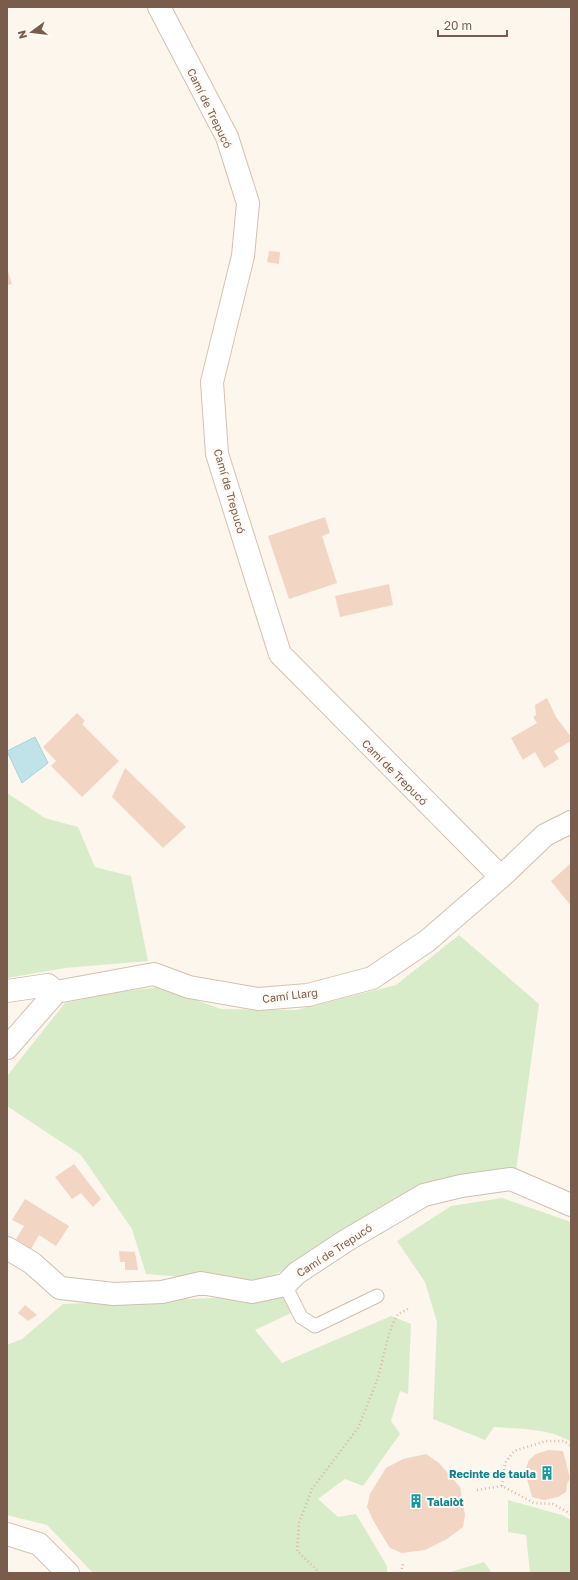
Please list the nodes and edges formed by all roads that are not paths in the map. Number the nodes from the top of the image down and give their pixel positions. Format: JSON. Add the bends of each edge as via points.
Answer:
{"nodes":[{"id":1,"x":159,"y":7,"type":"edge"},
{"id":2,"x":571,"y":822,"type":"edge"},
{"id":3,"x":501,"y":877,"type":"junction"},
{"id":4,"x":7,"y":991,"type":"edge"},
{"id":5,"x":56,"y":992,"type":"junction"},
{"id":6,"x":7,"y":1048,"type":"edge"},
{"id":7,"x":571,"y":1205,"type":"edge"},
{"id":8,"x":7,"y":1248,"type":"edge"},
{"id":9,"x":285,"y":1285,"type":"junction"},
{"id":10,"x":377,"y":1296,"type":"dead end"},
{"id":11,"x":7,"y":1534,"type":"edge"},
{"id":12,"x":68,"y":1573,"type":"edge"}],
"edges":[{"from":1,"to":3,"type":"street","name":"Camí de Trepucó","via":[[227,137],[248,203],[244,256],[212,382],[217,454],[280,654]]},
{"from":2,"to":3,"type":"street","name":"Camí Llarg","via":[[545,834]]},
{"from":3,"to":5,"type":"street","name":"Camí Llarg","via":[[428,941],[372,978],[308,995],[258,999],[189,986],[154,974]]},
{"from":4,"to":5,"type":"street","via":[[48,985]]},
{"from":5,"to":6,"type":"street"},
{"from":7,"to":9,"type":"street","name":"Camí de Trepucó","via":[[511,1179],[424,1195],[346,1240],[297,1273]]},
{"from":8,"to":9,"type":"street","name":"Camí de Trepucó","via":[[32,1263],[60,1288],[114,1294],[162,1292],[201,1283],[252,1292]]},
{"from":9,"to":10,"type":"lane","via":[[301,1317],[315,1326]]},
{"from":11,"to":12,"type":"street","via":[[39,1544]]}]}
